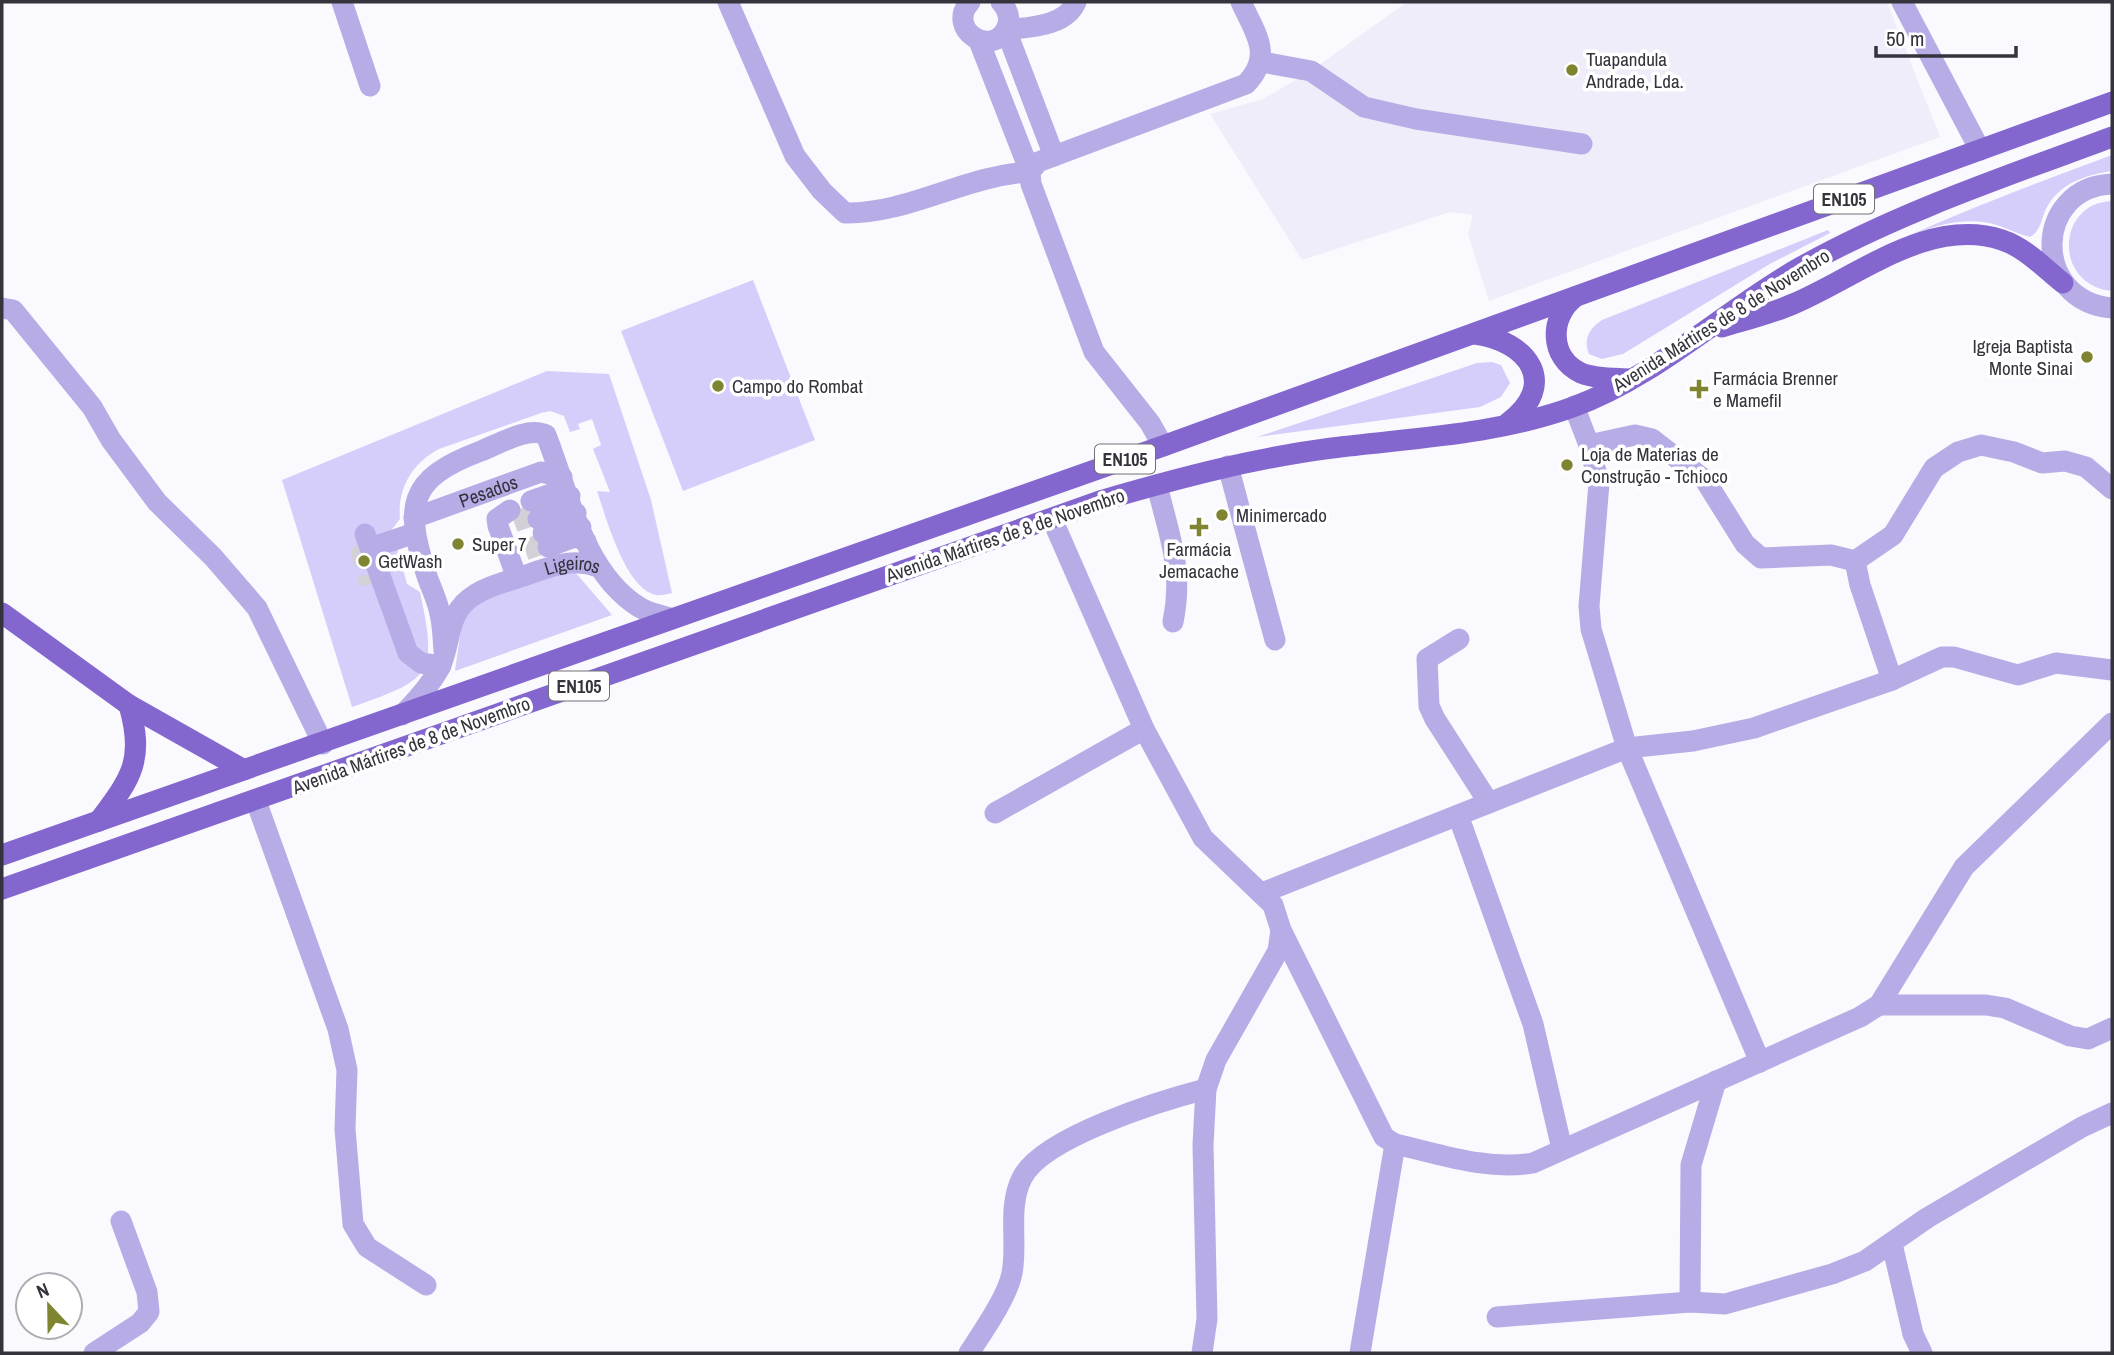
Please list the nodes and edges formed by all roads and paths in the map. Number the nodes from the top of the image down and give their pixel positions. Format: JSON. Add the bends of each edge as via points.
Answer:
{"nodes":[{"id":1,"x":342,"y":2,"type":"edge"},
{"id":2,"x":727,"y":2,"type":"edge"},
{"id":3,"x":970,"y":2,"type":"edge"},
{"id":4,"x":1001,"y":2,"type":"edge"},
{"id":5,"x":1076,"y":2,"type":"edge"},
{"id":6,"x":1241,"y":2,"type":"edge"},
{"id":7,"x":1902,"y":2,"type":"edge"},
{"id":8,"x":1006,"y":30,"type":"junction"},
{"id":9,"x":979,"y":41,"type":"junction"},
{"id":10,"x":1262,"y":62,"type":"junction"},
{"id":11,"x":370,"y":86,"type":"dead end"},
{"id":12,"x":2112,"y":102,"type":"edge"},
{"id":13,"x":2112,"y":137,"type":"edge"},
{"id":14,"x":1582,"y":144,"type":"dead end"},
{"id":15,"x":1980,"y":150,"type":"junction"},
{"id":16,"x":1054,"y":156,"type":"junction"},
{"id":17,"x":1030,"y":172,"type":"junction"},
{"id":18,"x":2112,"y":184,"type":"edge"},
{"id":19,"x":2063,"y":283,"type":"junction"},
{"id":20,"x":1577,"y":296,"type":"junction"},
{"id":21,"x":2,"y":308,"type":"edge"},
{"id":22,"x":2109,"y":308,"type":"edge"},
{"id":23,"x":1703,"y":333,"type":"junction"},
{"id":24,"x":1474,"y":334,"type":"junction"},
{"id":25,"x":1632,"y":379,"type":"junction"},
{"id":26,"x":1574,"y":406,"type":"junction"},
{"id":27,"x":1507,"y":424,"type":"junction"},
{"id":28,"x":1163,"y":446,"type":"junction"},
{"id":29,"x":1589,"y":446,"type":"junction"},
{"id":30,"x":1228,"y":466,"type":"junction"},
{"id":31,"x":1157,"y":485,"type":"junction"},
{"id":32,"x":2112,"y":489,"type":"edge"},
{"id":33,"x":572,"y":503,"type":"junction"},
{"id":34,"x":417,"y":510,"type":"junction"},
{"id":35,"x":1052,"y":519,"type":"junction"},
{"id":36,"x":1855,"y":561,"type":"junction"},
{"id":37,"x":599,"y":567,"type":"junction"},
{"id":38,"x":370,"y":584,"type":"tunnel mouth"},
{"id":39,"x":391,"y":608,"type":"junction"},
{"id":40,"x":2,"y":613,"type":"edge"},
{"id":41,"x":670,"y":618,"type":"junction"},
{"id":42,"x":1174,"y":622,"type":"dead end"},
{"id":43,"x":1459,"y":639,"type":"dead end"},
{"id":44,"x":1275,"y":640,"type":"dead end"},
{"id":45,"x":442,"y":659,"type":"junction"},
{"id":46,"x":2112,"y":670,"type":"edge"},
{"id":47,"x":1892,"y":680,"type":"junction"},
{"id":48,"x":129,"y":705,"type":"junction"},
{"id":49,"x":402,"y":715,"type":"junction"},
{"id":50,"x":2112,"y":723,"type":"edge"},
{"id":51,"x":1144,"y":729,"type":"junction"},
{"id":52,"x":323,"y":744,"type":"junction"},
{"id":53,"x":1627,"y":748,"type":"junction"},
{"id":54,"x":244,"y":770,"type":"junction"},
{"id":55,"x":256,"y":801,"type":"junction"},
{"id":56,"x":1489,"y":803,"type":"junction"},
{"id":57,"x":995,"y":813,"type":"dead end"},
{"id":58,"x":1458,"y":815,"type":"junction"},
{"id":59,"x":98,"y":821,"type":"junction"},
{"id":60,"x":2,"y":855,"type":"edge"},
{"id":61,"x":2,"y":888,"type":"edge"},
{"id":62,"x":1262,"y":893,"type":"junction"},
{"id":63,"x":1281,"y":930,"type":"junction"},
{"id":64,"x":1880,"y":1004,"type":"junction"},
{"id":65,"x":2112,"y":1028,"type":"edge"},
{"id":66,"x":1760,"y":1062,"type":"junction"},
{"id":67,"x":1716,"y":1081,"type":"junction"},
{"id":68,"x":1206,"y":1088,"type":"junction"},
{"id":69,"x":2112,"y":1113,"type":"edge"},
{"id":70,"x":1395,"y":1144,"type":"junction"},
{"id":71,"x":1562,"y":1149,"type":"junction"},
{"id":72,"x":121,"y":1221,"type":"dead end"},
{"id":73,"x":1892,"y":1244,"type":"junction"},
{"id":74,"x":426,"y":1285,"type":"dead end"},
{"id":75,"x":1690,"y":1302,"type":"junction"},
{"id":76,"x":1497,"y":1317,"type":"dead end"},
{"id":77,"x":1913,"y":1347,"type":"edge"},
{"id":78,"x":94,"y":1353,"type":"edge"},
{"id":79,"x":970,"y":1353,"type":"edge"},
{"id":80,"x":1202,"y":1353,"type":"edge"},
{"id":81,"x":1360,"y":1353,"type":"edge"}],
"edges":[{"from":1,"to":11,"type":"street"},
{"from":2,"to":17,"type":"street","via":[[795,156],[845,213],[907,203],[990,176]]},
{"from":3,"to":9,"type":"street","via":[[963,13],[964,27]]},
{"from":4,"to":8,"type":"street","via":[[1008,14]]},
{"from":5,"to":8,"type":"street","via":[[1073,9],[1047,25]]},
{"from":6,"to":10,"type":"street","via":[[1261,48]]},
{"from":7,"to":15,"type":"street"},
{"from":8,"to":9,"type":"street","via":[[994,40]]},
{"from":8,"to":16,"type":"street"},
{"from":9,"to":17,"type":"street"},
{"from":10,"to":14,"type":"street","via":[[1311,71],[1364,107]]},
{"from":10,"to":16,"type":"street","via":[[1246,84]]},
{"from":12,"to":15,"type":"main road","name":"Avenida Mártires de 8 de Novembro","number":"EN105"},
{"from":13,"to":23,"type":"main road","name":"Avenida Mártires de 8 de Novembro","number":"EN105","via":[[1843,243]]},
{"from":15,"to":20,"type":"main road","name":"Avenida Mártires de 8 de Novembro","number":"EN105"},
{"from":16,"to":17,"type":"street","via":[[1038,162]]},
{"from":17,"to":28,"type":"street","via":[[1094,352]]},
{"from":18,"to":19,"type":"street","via":[[2083,191],[2058,216],[2051,250]]},
{"from":19,"to":22,"type":"street","via":[[2087,302]]},
{"from":19,"to":23,"type":"main road","via":[[2003,240],[1980,235],[1933,238],[1792,305]]},
{"from":20,"to":24,"type":"main road","name":"Avenida Mártires de 8 de Novembro","number":"EN105"},
{"from":20,"to":25,"type":"main road","via":[[1556,320],[1557,345],[1563,357],[1585,374]]},
{"from":21,"to":52,"type":"street","via":[[13,310],[92,407],[157,502],[257,608]]},
{"from":23,"to":25,"type":"main road","name":"Avenida Mártires de 8 de Novembro","number":"EN105"},
{"from":24,"to":27,"type":"main road","via":[[1499,337],[1531,369],[1532,399]]},
{"from":24,"to":28,"type":"main road","name":"Avenida Mártires de 8 de Novembro","number":"EN105"},
{"from":25,"to":26,"type":"main road","name":"Avenida Mártires de 8 de Novembro","number":"EN105"},
{"from":26,"to":27,"type":"main road","name":"Avenida Mártires de 8 de Novembro","number":"EN105"},
{"from":26,"to":29,"type":"street"},
{"from":27,"to":30,"type":"main road","name":"Avenida Mártires de 8 de Novembro","number":"EN105"},
{"from":28,"to":41,"type":"main road","name":"Avenida Mártires de 8 de Novembro","number":"EN105"},
{"from":29,"to":36,"type":"street","via":[[1635,435],[1652,439],[1705,480],[1745,544],[1761,558],[1831,555]]},
{"from":29,"to":53,"type":"street","via":[[1599,497],[1591,629]]},
{"from":30,"to":31,"type":"main road","name":"Avenida Mártires de 8 de Novembro","number":"EN105"},
{"from":30,"to":44,"type":"street"},
{"from":31,"to":35,"type":"main road","name":"Avenida Mártires de 8 de Novembro","number":"EN105"},
{"from":31,"to":42,"type":"street","via":[[1178,565]]},
{"from":32,"to":36,"type":"street","via":[[2086,467],[2065,461],[2042,463],[1981,445],[1958,452],[1934,468],[1893,535]]},
{"from":33,"to":33,"type":"street","name":"Ligeiros","via":[[575,537],[540,524],[565,508]]},
{"from":33,"to":34,"type":"street","name":"Pesados","via":[[541,472]]},
{"from":33,"to":34,"type":"street","name":"Pesados","via":[[532,445]]},
{"from":33,"to":37,"type":"street","name":"Ligeiros"},
{"from":34,"to":39,"type":"street","via":[[367,541]]},
{"from":34,"to":45,"type":"street","via":[[440,613]]},
{"from":35,"to":51,"type":"street"},
{"from":35,"to":55,"type":"main road","name":"Avenida Mártires de 8 de Novembro","number":"EN105"},
{"from":36,"to":47,"type":"street"},
{"from":37,"to":41,"type":"street","via":[[634,603]]},
{"from":37,"to":45,"type":"street","name":"Ligeiros","via":[[564,562],[512,539],[477,593],[456,615]]},
{"from":38,"to":39,"type":"street","via":[[378,600]]},
{"from":39,"to":45,"type":"street","via":[[408,653],[421,663]]},
{"from":40,"to":48,"type":"main road"},
{"from":41,"to":49,"type":"main road","name":"Avenida Mártires de 8 de Novembro","number":"EN105"},
{"from":43,"to":56,"type":"street","via":[[1427,659],[1429,706]]},
{"from":45,"to":49,"type":"street","name":"Ligeiros","via":[[423,694]]},
{"from":46,"to":47,"type":"street","via":[[2056,663],[2018,675],[1942,657]]},
{"from":47,"to":53,"type":"street","via":[[1754,729]]},
{"from":48,"to":54,"type":"main road"},
{"from":48,"to":59,"type":"main road","via":[[137,746],[130,779]]},
{"from":49,"to":52,"type":"main road","name":"Avenida Mártires de 8 de Novembro","number":"EN105"},
{"from":50,"to":64,"type":"street","via":[[1964,867]]},
{"from":51,"to":57,"type":"street"},
{"from":51,"to":62,"type":"street","via":[[1203,838]]},
{"from":52,"to":54,"type":"main road","name":"Avenida Mártires de 8 de Novembro","number":"EN105"},
{"from":53,"to":56,"type":"street"},
{"from":53,"to":66,"type":"street"},
{"from":54,"to":59,"type":"main road","name":"Avenida Mártires de 8 de Novembro","number":"EN105"},
{"from":55,"to":61,"type":"main road","name":"Avenida Mártires de 8 de Novembro","number":"EN105"},
{"from":55,"to":74,"type":"street","via":[[338,1029],[347,1070],[345,1129],[353,1224],[367,1247]]},
{"from":56,"to":58,"type":"street"},
{"from":58,"to":62,"type":"street"},
{"from":58,"to":71,"type":"street","via":[[1533,1024]]},
{"from":59,"to":60,"type":"main road","name":"Avenida Mártires de 8 de Novembro","number":"EN105"},
{"from":62,"to":63,"type":"street","via":[[1273,905]]},
{"from":63,"to":68,"type":"street","via":[[1278,951],[1216,1060]]},
{"from":63,"to":70,"type":"street","via":[[1384,1137]]},
{"from":64,"to":65,"type":"street","via":[[2005,1008],[2088,1039]]},
{"from":64,"to":66,"type":"street"},
{"from":66,"to":67,"type":"street"},
{"from":67,"to":71,"type":"street"},
{"from":67,"to":75,"type":"street","via":[[1690,1165]]},
{"from":68,"to":79,"type":"street","via":[[1110,1121],[1052,1149],[1026,1173],[1013,1227],[1012,1277]]},
{"from":68,"to":80,"type":"street","via":[[1207,1319]]},
{"from":69,"to":73,"type":"street","via":[[1927,1218]]},
{"from":70,"to":71,"type":"street","via":[[1509,1167],[1533,1163]]},
{"from":70,"to":81,"type":"street"},
{"from":72,"to":78,"type":"street","via":[[147,1292],[149,1312]]},
{"from":73,"to":75,"type":"street","via":[[1832,1274],[1725,1304]]},
{"from":73,"to":77,"type":"street"},
{"from":75,"to":76,"type":"street"}]}
